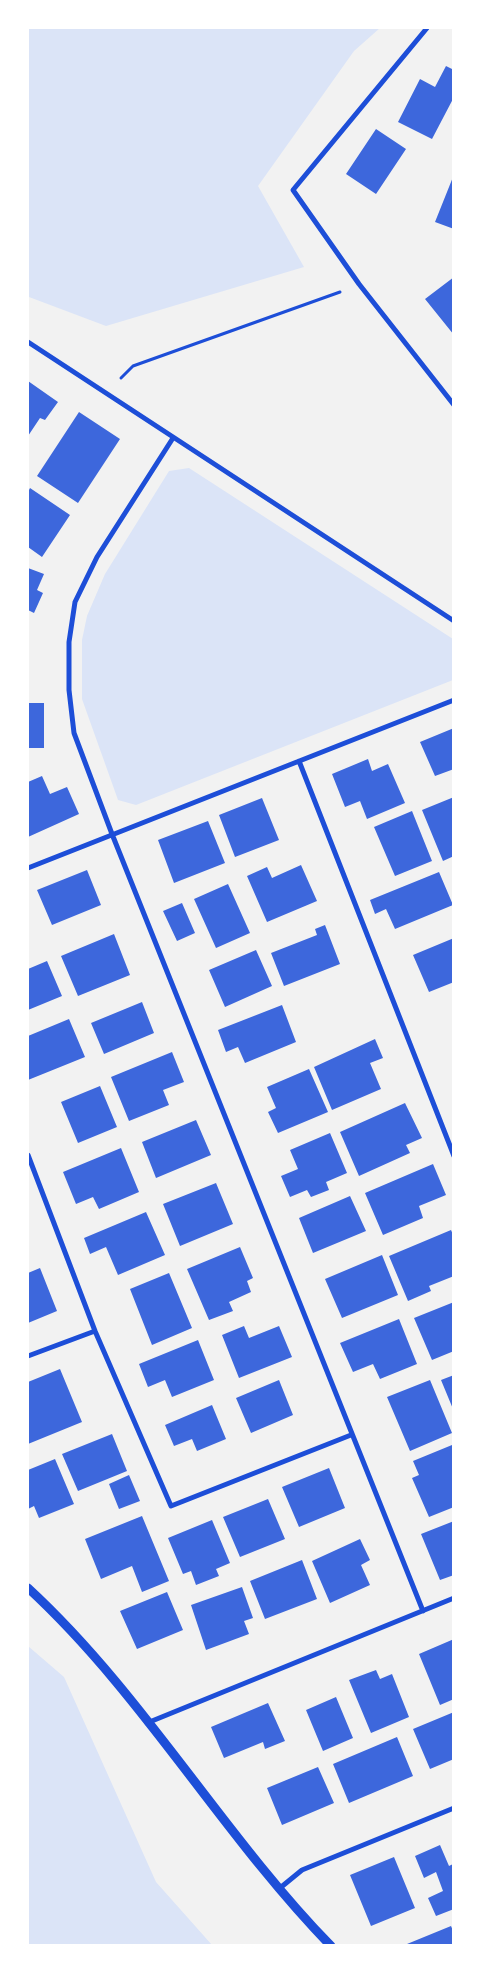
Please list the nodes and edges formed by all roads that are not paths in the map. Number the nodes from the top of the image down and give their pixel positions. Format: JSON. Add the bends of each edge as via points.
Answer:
{"nodes":[{"id":1,"x":427,"y":28,"type":"edge"},
{"id":2,"x":28,"y":342,"type":"edge"},
{"id":3,"x":454,"y":405,"type":"edge"},
{"id":4,"x":173,"y":438,"type":"junction"},
{"id":5,"x":454,"y":621,"type":"edge"},
{"id":6,"x":454,"y":700,"type":"edge"},
{"id":7,"x":298,"y":761,"type":"junction"},
{"id":8,"x":112,"y":834,"type":"junction"},
{"id":9,"x":28,"y":868,"type":"edge"},
{"id":10,"x":28,"y":1156,"type":"edge"},
{"id":11,"x":454,"y":1156,"type":"edge"},
{"id":12,"x":95,"y":1331,"type":"junction"},
{"id":13,"x":28,"y":1356,"type":"edge"},
{"id":14,"x":351,"y":1436,"type":"junction"},
{"id":15,"x":28,"y":1588,"type":"edge"},
{"id":16,"x":454,"y":1598,"type":"edge"},
{"id":17,"x":423,"y":1611,"type":"junction"},
{"id":18,"x":147,"y":1723,"type":"junction"},
{"id":19,"x":454,"y":1808,"type":"edge"},
{"id":20,"x":280,"y":1888,"type":"junction"},
{"id":21,"x":331,"y":1946,"type":"edge"}],
"edges":[{"from":1,"to":3,"type":"street","via":[[293,190],[359,284]]},
{"from":2,"to":4,"type":"street"},
{"from":4,"to":5,"type":"street"},
{"from":4,"to":8,"type":"street","via":[[96,557],[75,602],[68,642],[68,690],[74,733]]},
{"from":6,"to":7,"type":"street"},
{"from":7,"to":8,"type":"street"},
{"from":7,"to":11,"type":"street"},
{"from":8,"to":9,"type":"street"},
{"from":8,"to":14,"type":"street"},
{"from":10,"to":12,"type":"street"},
{"from":12,"to":13,"type":"street"},
{"from":12,"to":14,"type":"street","via":[[171,1506]]},
{"from":14,"to":17,"type":"street"},
{"from":15,"to":18,"type":"street","via":[[103,1668]]},
{"from":16,"to":17,"type":"street"},
{"from":17,"to":18,"type":"street"},
{"from":18,"to":20,"type":"street"},
{"from":19,"to":20,"type":"street","via":[[302,1870]]},
{"from":20,"to":21,"type":"street"}]}
